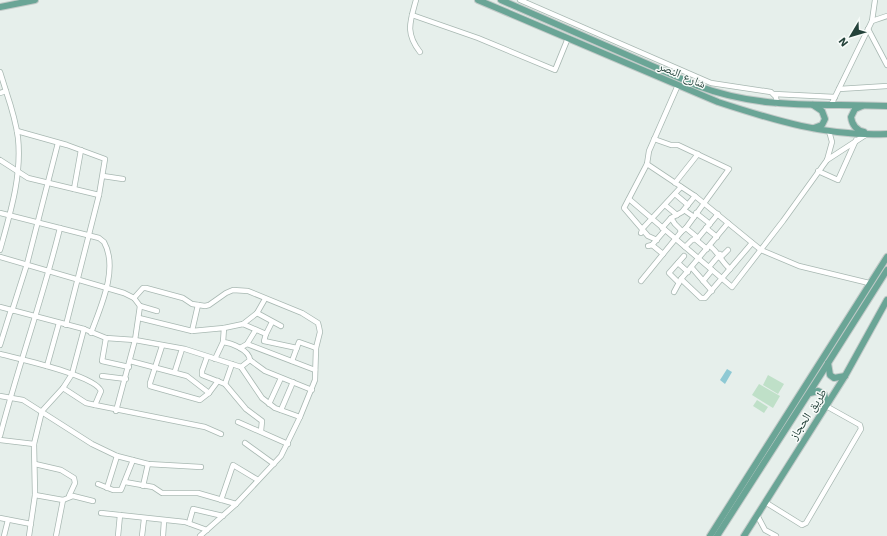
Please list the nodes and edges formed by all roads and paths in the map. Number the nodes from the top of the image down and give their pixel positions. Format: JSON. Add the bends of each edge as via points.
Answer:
{"nodes":[{"id":1,"x":35,"y":0,"type":"edge"},
{"id":2,"x":416,"y":0,"type":"edge"},
{"id":3,"x":478,"y":0,"type":"edge"},
{"id":4,"x":502,"y":0,"type":"edge"},
{"id":5,"x":520,"y":0,"type":"edge"},
{"id":6,"x":875,"y":0,"type":"edge"},
{"id":7,"x":0,"y":7,"type":"edge"},
{"id":8,"x":412,"y":15,"type":"junction"},
{"id":9,"x":887,"y":16,"type":"edge"},
{"id":10,"x":872,"y":21,"type":"junction"},
{"id":11,"x":868,"y":29,"type":"junction"},
{"id":12,"x":603,"y":36,"type":"junction"},
{"id":13,"x":568,"y":38,"type":"junction"},
{"id":14,"x":600,"y":43,"type":"junction"},
{"id":15,"x":420,"y":52,"type":"dead end"},
{"id":16,"x":887,"y":65,"type":"edge"},
{"id":17,"x":0,"y":72,"type":"edge"},
{"id":18,"x":678,"y":85,"type":"junction"},
{"id":19,"x":887,"y":86,"type":"edge"},
{"id":20,"x":839,"y":89,"type":"junction"},
{"id":21,"x":6,"y":91,"type":"junction"},
{"id":22,"x":0,"y":93,"type":"edge"},
{"id":23,"x":774,"y":94,"type":"junction"},
{"id":24,"x":835,"y":97,"type":"junction"},
{"id":25,"x":778,"y":104,"type":"junction"},
{"id":26,"x":812,"y":104,"type":"junction"},
{"id":27,"x":831,"y":104,"type":"junction"},
{"id":28,"x":866,"y":105,"type":"junction"},
{"id":29,"x":887,"y":106,"type":"edge"},
{"id":30,"x":813,"y":128,"type":"junction"},
{"id":31,"x":17,"y":131,"type":"junction"},
{"id":32,"x":829,"y":131,"type":"junction"},
{"id":33,"x":869,"y":134,"type":"junction"},
{"id":34,"x":887,"y":134,"type":"edge"},
{"id":35,"x":654,"y":139,"type":"junction"},
{"id":36,"x":856,"y":140,"type":"junction"},
{"id":37,"x":58,"y":142,"type":"junction"},
{"id":38,"x":81,"y":150,"type":"junction"},
{"id":39,"x":698,"y":154,"type":"junction"},
{"id":40,"x":827,"y":160,"type":"junction"},
{"id":41,"x":1,"y":161,"type":"edge"},
{"id":42,"x":647,"y":164,"type":"junction"},
{"id":43,"x":0,"y":168,"type":"edge"},
{"id":44,"x":818,"y":171,"type":"junction"},
{"id":45,"x":18,"y":172,"type":"junction"},
{"id":46,"x":103,"y":176,"type":"junction"},
{"id":47,"x":123,"y":179,"type":"dead end"},
{"id":48,"x":46,"y":183,"type":"junction"},
{"id":49,"x":676,"y":183,"type":"junction"},
{"id":50,"x":681,"y":187,"type":"junction"},
{"id":51,"x":74,"y":189,"type":"junction"},
{"id":52,"x":675,"y":194,"type":"junction"},
{"id":53,"x":99,"y":195,"type":"junction"},
{"id":54,"x":695,"y":196,"type":"junction"},
{"id":55,"x":629,"y":199,"type":"junction"},
{"id":56,"x":704,"y":203,"type":"junction"},
{"id":57,"x":666,"y":205,"type":"junction"},
{"id":58,"x":688,"y":205,"type":"junction"},
{"id":59,"x":684,"y":210,"type":"junction"},
{"id":60,"x":0,"y":213,"type":"edge"},
{"id":61,"x":718,"y":214,"type":"junction"},
{"id":62,"x":9,"y":215,"type":"junction"},
{"id":63,"x":677,"y":215,"type":"junction"},
{"id":64,"x":695,"y":215,"type":"junction"},
{"id":65,"x":671,"y":218,"type":"junction"},
{"id":66,"x":653,"y":220,"type":"junction"},
{"id":67,"x":37,"y":222,"type":"junction"},
{"id":68,"x":728,"y":223,"type":"junction"},
{"id":69,"x":708,"y":226,"type":"junction"},
{"id":70,"x":60,"y":228,"type":"junction"},
{"id":71,"x":686,"y":228,"type":"junction"},
{"id":72,"x":664,"y":229,"type":"junction"},
{"id":73,"x":642,"y":231,"type":"junction"},
{"id":74,"x":680,"y":232,"type":"junction"},
{"id":75,"x":89,"y":236,"type":"junction"},
{"id":76,"x":717,"y":237,"type":"junction"},
{"id":77,"x":696,"y":238,"type":"junction"},
{"id":78,"x":657,"y":240,"type":"junction"},
{"id":79,"x":676,"y":240,"type":"junction"},
{"id":80,"x":752,"y":243,"type":"junction"},
{"id":81,"x":685,"y":247,"type":"junction"},
{"id":82,"x":709,"y":248,"type":"junction"},
{"id":83,"x":0,"y":250,"type":"edge"},
{"id":84,"x":728,"y":250,"type":"dead end"},
{"id":85,"x":761,"y":250,"type":"junction"},
{"id":86,"x":663,"y":254,"type":"junction"},
{"id":87,"x":684,"y":256,"type":"dead end"},
{"id":88,"x":720,"y":256,"type":"junction"},
{"id":89,"x":0,"y":257,"type":"edge"},
{"id":90,"x":887,"y":257,"type":"edge"},
{"id":91,"x":699,"y":259,"type":"junction"},
{"id":92,"x":678,"y":263,"type":"junction"},
{"id":93,"x":27,"y":264,"type":"junction"},
{"id":94,"x":692,"y":268,"type":"junction"},
{"id":95,"x":711,"y":269,"type":"junction"},
{"id":96,"x":730,"y":269,"type":"junction"},
{"id":97,"x":49,"y":270,"type":"junction"},
{"id":98,"x":887,"y":270,"type":"edge"},
{"id":99,"x":688,"y":272,"type":"junction"},
{"id":100,"x":78,"y":279,"type":"junction"},
{"id":101,"x":722,"y":279,"type":"junction"},
{"id":102,"x":641,"y":281,"type":"dead end"},
{"id":103,"x":680,"y":281,"type":"junction"},
{"id":104,"x":703,"y":281,"type":"junction"},
{"id":105,"x":870,"y":283,"type":"junction"},
{"id":106,"x":107,"y":289,"type":"junction"},
{"id":107,"x":712,"y":291,"type":"junction"},
{"id":108,"x":674,"y":292,"type":"dead end"},
{"id":109,"x":134,"y":298,"type":"junction"},
{"id":110,"x":265,"y":299,"type":"junction"},
{"id":111,"x":887,"y":300,"type":"edge"},
{"id":112,"x":198,"y":305,"type":"junction"},
{"id":113,"x":140,"y":306,"type":"junction"},
{"id":114,"x":0,"y":307,"type":"edge"},
{"id":115,"x":12,"y":310,"type":"junction"},
{"id":116,"x":157,"y":311,"type":"dead end"},
{"id":117,"x":257,"y":313,"type":"junction"},
{"id":118,"x":35,"y":318,"type":"junction"},
{"id":119,"x":139,"y":318,"type":"junction"},
{"id":120,"x":272,"y":322,"type":"junction"},
{"id":121,"x":59,"y":323,"type":"junction"},
{"id":122,"x":243,"y":324,"type":"junction"},
{"id":123,"x":66,"y":325,"type":"junction"},
{"id":124,"x":281,"y":326,"type":"dead end"},
{"id":125,"x":224,"y":328,"type":"junction"},
{"id":126,"x":84,"y":329,"type":"junction"},
{"id":127,"x":192,"y":331,"type":"junction"},
{"id":128,"x":255,"y":331,"type":"junction"},
{"id":129,"x":91,"y":333,"type":"junction"},
{"id":130,"x":266,"y":334,"type":"junction"},
{"id":131,"x":106,"y":338,"type":"junction"},
{"id":132,"x":135,"y":340,"type":"junction"},
{"id":133,"x":223,"y":342,"type":"junction"},
{"id":134,"x":247,"y":344,"type":"junction"},
{"id":135,"x":0,"y":345,"type":"edge"},
{"id":136,"x":162,"y":346,"type":"junction"},
{"id":137,"x":240,"y":348,"type":"junction"},
{"id":138,"x":297,"y":348,"type":"junction"},
{"id":139,"x":316,"y":348,"type":"junction"},
{"id":140,"x":182,"y":349,"type":"junction"},
{"id":141,"x":0,"y":354,"type":"edge"},
{"id":142,"x":207,"y":357,"type":"junction"},
{"id":143,"x":21,"y":359,"type":"junction"},
{"id":144,"x":215,"y":359,"type":"junction"},
{"id":145,"x":250,"y":360,"type":"junction"},
{"id":146,"x":130,"y":361,"type":"junction"},
{"id":147,"x":292,"y":361,"type":"junction"},
{"id":148,"x":828,"y":363,"type":"junction"},
{"id":149,"x":232,"y":364,"type":"junction"},
{"id":150,"x":47,"y":366,"type":"junction"},
{"id":151,"x":241,"y":366,"type":"junction"},
{"id":152,"x":129,"y":367,"type":"junction"},
{"id":153,"x":155,"y":368,"type":"junction"},
{"id":154,"x":316,"y":370,"type":"junction"},
{"id":155,"x":175,"y":371,"type":"junction"},
{"id":156,"x":72,"y":374,"type":"junction"},
{"id":157,"x":102,"y":376,"type":"dead end"},
{"id":158,"x":845,"y":376,"type":"junction"},
{"id":159,"x":281,"y":378,"type":"junction"},
{"id":160,"x":126,"y":379,"type":"junction"},
{"id":161,"x":218,"y":381,"type":"junction"},
{"id":162,"x":293,"y":382,"type":"junction"},
{"id":163,"x":225,"y":384,"type":"junction"},
{"id":164,"x":63,"y":388,"type":"junction"},
{"id":165,"x":312,"y":390,"type":"junction"},
{"id":166,"x":208,"y":393,"type":"junction"},
{"id":167,"x":810,"y":393,"type":"junction"},
{"id":168,"x":0,"y":396,"type":"edge"},
{"id":169,"x":10,"y":398,"type":"junction"},
{"id":170,"x":269,"y":404,"type":"junction"},
{"id":171,"x":827,"y":405,"type":"junction"},
{"id":172,"x":95,"y":406,"type":"junction"},
{"id":173,"x":282,"y":410,"type":"junction"},
{"id":174,"x":42,"y":411,"type":"junction"},
{"id":175,"x":116,"y":411,"type":"junction"},
{"id":176,"x":300,"y":417,"type":"junction"},
{"id":177,"x":238,"y":422,"type":"dead end"},
{"id":178,"x":261,"y":431,"type":"junction"},
{"id":179,"x":221,"y":434,"type":"dead end"},
{"id":180,"x":0,"y":436,"type":"edge"},
{"id":181,"x":0,"y":440,"type":"edge"},
{"id":182,"x":245,"y":443,"type":"dead end"},
{"id":183,"x":34,"y":444,"type":"junction"},
{"id":184,"x":288,"y":444,"type":"junction"},
{"id":185,"x":117,"y":456,"type":"junction"},
{"id":186,"x":133,"y":460,"type":"junction"},
{"id":187,"x":35,"y":464,"type":"junction"},
{"id":188,"x":148,"y":464,"type":"junction"},
{"id":189,"x":274,"y":464,"type":"junction"},
{"id":190,"x":201,"y":467,"type":"dead end"},
{"id":191,"x":258,"y":480,"type":"junction"},
{"id":192,"x":125,"y":482,"type":"junction"},
{"id":193,"x":98,"y":484,"type":"dead end"},
{"id":194,"x":143,"y":486,"type":"junction"},
{"id":195,"x":107,"y":488,"type":"junction"},
{"id":196,"x":35,"y":495,"type":"junction"},
{"id":197,"x":69,"y":496,"type":"junction"},
{"id":198,"x":63,"y":500,"type":"junction"},
{"id":199,"x":221,"y":500,"type":"junction"},
{"id":200,"x":93,"y":501,"type":"dead end"},
{"id":201,"x":765,"y":502,"type":"junction"},
{"id":202,"x":236,"y":504,"type":"junction"},
{"id":203,"x":101,"y":513,"type":"dead end"},
{"id":204,"x":120,"y":515,"type":"junction"},
{"id":205,"x":757,"y":515,"type":"junction"},
{"id":206,"x":223,"y":516,"type":"junction"},
{"id":207,"x":0,"y":518,"type":"edge"},
{"id":208,"x":144,"y":519,"type":"junction"},
{"id":209,"x":8,"y":520,"type":"junction"},
{"id":210,"x":164,"y":521,"type":"junction"},
{"id":211,"x":189,"y":523,"type":"junction"},
{"id":212,"x":31,"y":524,"type":"junction"},
{"id":213,"x":207,"y":530,"type":"junction"},
{"id":214,"x":4,"y":536,"type":"edge"},
{"id":215,"x":29,"y":536,"type":"edge"},
{"id":216,"x":56,"y":536,"type":"edge"},
{"id":217,"x":118,"y":536,"type":"edge"},
{"id":218,"x":142,"y":536,"type":"edge"},
{"id":219,"x":163,"y":536,"type":"edge"},
{"id":220,"x":200,"y":536,"type":"edge"},
{"id":221,"x":710,"y":536,"type":"edge"},
{"id":222,"x":717,"y":536,"type":"edge"},
{"id":223,"x":744,"y":536,"type":"edge"},
{"id":224,"x":776,"y":536,"type":"edge"}],
"edges":[{"from":1,"to":7,"type":"main road"},
{"from":2,"to":8,"type":"street"},
{"from":3,"to":13,"type":"main road","name":"شارع النصر"},
{"from":4,"to":14,"type":"main road","name":"شارع النصر"},
{"from":5,"to":12,"type":"street"},
{"from":6,"to":10,"type":"street"},
{"from":8,"to":13,"type":"street","via":[[478,38],[555,70]]},
{"from":8,"to":15,"type":"street","via":[[410,36]]},
{"from":9,"to":10,"type":"street"},
{"from":10,"to":11,"type":"street"},
{"from":11,"to":16,"type":"street"},
{"from":11,"to":20,"type":"street"},
{"from":12,"to":14,"type":"main road"},
{"from":12,"to":23,"type":"street","via":[[711,84],[768,91]]},
{"from":13,"to":18,"type":"main road","name":"شارع النصر"},
{"from":14,"to":25,"type":"main road","name":"شارع النصر","via":[[714,92]]},
{"from":17,"to":21,"type":"street"},
{"from":18,"to":30,"type":"main road","name":"شارع النصر","via":[[748,112]]},
{"from":18,"to":35,"type":"street"},
{"from":19,"to":20,"type":"street"},
{"from":20,"to":24,"type":"street"},
{"from":21,"to":22,"type":"street"},
{"from":21,"to":31,"type":"street"},
{"from":23,"to":24,"type":"street"},
{"from":23,"to":25,"type":"street"},
{"from":24,"to":27,"type":"street"},
{"from":25,"to":26,"type":"main road","name":"شارع النصر"},
{"from":26,"to":27,"type":"main road","name":"شارع النصر"},
{"from":26,"to":30,"type":"main road","via":[[822,111],[825,119],[822,125]]},
{"from":27,"to":28,"type":"main road","name":"شارع النصر"},
{"from":28,"to":29,"type":"main road","name":"شارع النصر"},
{"from":28,"to":33,"type":"main road","via":[[855,109],[851,121],[856,130]]},
{"from":30,"to":32,"type":"main road","name":"شارع النصر"},
{"from":31,"to":37,"type":"street"},
{"from":31,"to":45,"type":"street"},
{"from":32,"to":33,"type":"main road","name":"شارع النصر"},
{"from":32,"to":40,"type":"street","via":[[832,142]]},
{"from":33,"to":34,"type":"main road","name":"شارع النصر"},
{"from":33,"to":36,"type":"street"},
{"from":35,"to":39,"type":"street","via":[[671,145],[678,144]]},
{"from":35,"to":42,"type":"street"},
{"from":36,"to":40,"type":"street"},
{"from":36,"to":44,"type":"street","via":[[838,180]]},
{"from":37,"to":38,"type":"street"},
{"from":37,"to":48,"type":"street"},
{"from":38,"to":46,"type":"street","via":[[105,159]]},
{"from":38,"to":51,"type":"street"},
{"from":39,"to":49,"type":"street"},
{"from":39,"to":56,"type":"street","via":[[729,168]]},
{"from":40,"to":44,"type":"street"},
{"from":41,"to":43,"type":"street"},
{"from":41,"to":45,"type":"street"},
{"from":42,"to":49,"type":"street"},
{"from":42,"to":55,"type":"street"},
{"from":44,"to":85,"type":"street"},
{"from":45,"to":48,"type":"street"},
{"from":45,"to":62,"type":"street"},
{"from":46,"to":47,"type":"street"},
{"from":46,"to":53,"type":"street"},
{"from":48,"to":51,"type":"street"},
{"from":48,"to":67,"type":"street"},
{"from":49,"to":50,"type":"street"},
{"from":50,"to":52,"type":"street"},
{"from":50,"to":54,"type":"street"},
{"from":51,"to":53,"type":"street"},
{"from":52,"to":57,"type":"street"},
{"from":52,"to":58,"type":"street"},
{"from":53,"to":75,"type":"street"},
{"from":54,"to":56,"type":"street"},
{"from":54,"to":58,"type":"street"},
{"from":55,"to":66,"type":"street"},
{"from":55,"to":73,"type":"street","via":[[625,210]]},
{"from":56,"to":61,"type":"street"},
{"from":56,"to":64,"type":"street"},
{"from":57,"to":63,"type":"street"},
{"from":57,"to":66,"type":"street"},
{"from":58,"to":59,"type":"street"},
{"from":59,"to":63,"type":"street"},
{"from":59,"to":64,"type":"street"},
{"from":60,"to":62,"type":"street"},
{"from":61,"to":68,"type":"street"},
{"from":61,"to":69,"type":"street"},
{"from":62,"to":67,"type":"street"},
{"from":62,"to":83,"type":"street"},
{"from":63,"to":65,"type":"street"},
{"from":64,"to":69,"type":"street"},
{"from":64,"to":71,"type":"street"},
{"from":65,"to":72,"type":"street"},
{"from":65,"to":74,"type":"street"},
{"from":66,"to":72,"type":"street"},
{"from":66,"to":73,"type":"street"},
{"from":67,"to":70,"type":"street"},
{"from":67,"to":93,"type":"street"},
{"from":68,"to":76,"type":"street"},
{"from":68,"to":80,"type":"street"},
{"from":69,"to":76,"type":"street"},
{"from":69,"to":77,"type":"street"},
{"from":70,"to":75,"type":"street"},
{"from":70,"to":97,"type":"street"},
{"from":71,"to":74,"type":"street"},
{"from":71,"to":77,"type":"street"},
{"from":72,"to":78,"type":"street"},
{"from":72,"to":79,"type":"street"},
{"from":73,"to":78,"type":"street"},
{"from":74,"to":79,"type":"street"},
{"from":75,"to":100,"type":"street"},
{"from":75,"to":106,"type":"street","via":[[102,240],[106,245],[109,275]]},
{"from":76,"to":82,"type":"street"},
{"from":77,"to":81,"type":"street"},
{"from":77,"to":82,"type":"street"},
{"from":78,"to":86,"type":"street","via":[[650,245]]},
{"from":79,"to":81,"type":"street"},
{"from":79,"to":86,"type":"street"},
{"from":80,"to":85,"type":"street"},
{"from":80,"to":96,"type":"street"},
{"from":81,"to":91,"type":"street"},
{"from":82,"to":88,"type":"street"},
{"from":82,"to":91,"type":"street"},
{"from":84,"to":88,"type":"street"},
{"from":85,"to":101,"type":"street","via":[[732,287]]},
{"from":85,"to":105,"type":"street","via":[[799,266]]},
{"from":86,"to":102,"type":"street"},
{"from":87,"to":92,"type":"street"},
{"from":88,"to":95,"type":"street"},
{"from":88,"to":96,"type":"street"},
{"from":89,"to":93,"type":"street"},
{"from":90,"to":105,"type":"main road"},
{"from":91,"to":94,"type":"street"},
{"from":91,"to":95,"type":"street"},
{"from":92,"to":99,"type":"street"},
{"from":92,"to":103,"type":"street","via":[[669,274]]},
{"from":93,"to":97,"type":"street"},
{"from":93,"to":115,"type":"street"},
{"from":94,"to":99,"type":"street"},
{"from":94,"to":104,"type":"street"},
{"from":95,"to":101,"type":"street"},
{"from":95,"to":104,"type":"street"},
{"from":96,"to":101,"type":"street"},
{"from":97,"to":100,"type":"street"},
{"from":97,"to":118,"type":"street"},
{"from":98,"to":148,"type":"main road"},
{"from":99,"to":103,"type":"street"},
{"from":100,"to":106,"type":"street"},
{"from":100,"to":123,"type":"street"},
{"from":101,"to":107,"type":"street"},
{"from":103,"to":107,"type":"street","via":[[701,298]]},
{"from":103,"to":108,"type":"street"},
{"from":104,"to":107,"type":"street"},
{"from":105,"to":221,"type":"main road"},
{"from":106,"to":109,"type":"street"},
{"from":106,"to":129,"type":"street"},
{"from":109,"to":112,"type":"street","via":[[146,288]]},
{"from":109,"to":113,"type":"street"},
{"from":110,"to":112,"type":"street","via":[[248,291],[233,290],[209,305]]},
{"from":110,"to":117,"type":"street"},
{"from":110,"to":139,"type":"street","via":[[318,322],[320,332]]},
{"from":111,"to":158,"type":"main road","name":"طريق الحجاز"},
{"from":112,"to":127,"type":"street"},
{"from":113,"to":116,"type":"street"},
{"from":113,"to":119,"type":"street"},
{"from":114,"to":115,"type":"street"},
{"from":115,"to":118,"type":"street"},
{"from":115,"to":135,"type":"street"},
{"from":117,"to":120,"type":"street"},
{"from":117,"to":122,"type":"street"},
{"from":118,"to":121,"type":"street"},
{"from":118,"to":143,"type":"street"},
{"from":119,"to":127,"type":"street"},
{"from":119,"to":132,"type":"street"},
{"from":120,"to":124,"type":"street"},
{"from":120,"to":130,"type":"street"},
{"from":121,"to":123,"type":"street"},
{"from":121,"to":150,"type":"street"},
{"from":122,"to":125,"type":"street"},
{"from":122,"to":128,"type":"street"},
{"from":123,"to":126,"type":"street"},
{"from":125,"to":127,"type":"street"},
{"from":125,"to":133,"type":"street"},
{"from":126,"to":129,"type":"street"},
{"from":126,"to":156,"type":"street"},
{"from":128,"to":130,"type":"street"},
{"from":128,"to":134,"type":"street"},
{"from":129,"to":131,"type":"street"},
{"from":130,"to":138,"type":"street","via":[[264,341]]},
{"from":131,"to":132,"type":"street"},
{"from":131,"to":152,"type":"street","via":[[102,361]]},
{"from":132,"to":136,"type":"street"},
{"from":132,"to":146,"type":"street"},
{"from":133,"to":137,"type":"street"},
{"from":133,"to":144,"type":"street"},
{"from":134,"to":137,"type":"street"},
{"from":134,"to":147,"type":"street"},
{"from":136,"to":140,"type":"street"},
{"from":136,"to":153,"type":"street"},
{"from":137,"to":145,"type":"street"},
{"from":138,"to":139,"type":"street","via":[[299,342]]},
{"from":138,"to":147,"type":"street"},
{"from":139,"to":154,"type":"street"},
{"from":140,"to":142,"type":"street"},
{"from":140,"to":155,"type":"street"},
{"from":141,"to":143,"type":"street"},
{"from":142,"to":144,"type":"street"},
{"from":142,"to":161,"type":"street","via":[[201,373]]},
{"from":143,"to":150,"type":"street"},
{"from":143,"to":169,"type":"street"},
{"from":144,"to":149,"type":"street"},
{"from":145,"to":151,"type":"street"},
{"from":145,"to":159,"type":"street"},
{"from":146,"to":152,"type":"street"},
{"from":146,"to":153,"type":"street"},
{"from":147,"to":154,"type":"street"},
{"from":148,"to":158,"type":"main road","via":[[830,375],[834,378]]},
{"from":148,"to":167,"type":"main road"},
{"from":149,"to":151,"type":"street"},
{"from":149,"to":163,"type":"street"},
{"from":150,"to":156,"type":"street"},
{"from":151,"to":170,"type":"street","via":[[262,398]]},
{"from":152,"to":160,"type":"street"},
{"from":153,"to":155,"type":"street"},
{"from":153,"to":166,"type":"street","via":[[149,385],[152,388],[200,400]]},
{"from":154,"to":165,"type":"street"},
{"from":155,"to":166,"type":"street","via":[[189,377]]},
{"from":156,"to":164,"type":"street"},
{"from":156,"to":172,"type":"street","via":[[100,388]]},
{"from":157,"to":160,"type":"street"},
{"from":158,"to":171,"type":"main road","name":"طريق الحجاز"},
{"from":159,"to":162,"type":"street"},
{"from":159,"to":170,"type":"street"},
{"from":160,"to":175,"type":"street"},
{"from":161,"to":163,"type":"street"},
{"from":161,"to":166,"type":"street"},
{"from":162,"to":165,"type":"street"},
{"from":162,"to":173,"type":"street"},
{"from":163,"to":178,"type":"street","via":[[246,409],[262,421]]},
{"from":164,"to":172,"type":"street"},
{"from":164,"to":174,"type":"street"},
{"from":165,"to":176,"type":"street"},
{"from":167,"to":171,"type":"main road","via":[[818,391],[824,394]]},
{"from":167,"to":222,"type":"main road"},
{"from":168,"to":169,"type":"street"},
{"from":169,"to":174,"type":"street","via":[[23,400]]},
{"from":169,"to":180,"type":"street"},
{"from":170,"to":173,"type":"street"},
{"from":171,"to":201,"type":"main road","name":"طريق الحجاز"},
{"from":171,"to":201,"type":"street","via":[[860,425],[861,429],[806,523],[802,526]]},
{"from":172,"to":175,"type":"street"},
{"from":173,"to":176,"type":"street"},
{"from":174,"to":183,"type":"street"},
{"from":174,"to":185,"type":"street","via":[[92,444]]},
{"from":175,"to":179,"type":"street","via":[[147,415]]},
{"from":176,"to":184,"type":"street"},
{"from":177,"to":178,"type":"street"},
{"from":178,"to":184,"type":"street"},
{"from":181,"to":183,"type":"street"},
{"from":182,"to":189,"type":"street"},
{"from":183,"to":187,"type":"street"},
{"from":184,"to":189,"type":"street"},
{"from":185,"to":186,"type":"street"},
{"from":185,"to":195,"type":"street"},
{"from":186,"to":188,"type":"street"},
{"from":186,"to":192,"type":"street"},
{"from":187,"to":196,"type":"street"},
{"from":187,"to":197,"type":"street","via":[[61,470],[74,478],[75,483]]},
{"from":188,"to":190,"type":"street"},
{"from":188,"to":194,"type":"street"},
{"from":189,"to":191,"type":"street"},
{"from":191,"to":199,"type":"street","via":[[233,465]]},
{"from":191,"to":202,"type":"street"},
{"from":192,"to":194,"type":"street"},
{"from":192,"to":195,"type":"street","via":[[120,491]]},
{"from":193,"to":195,"type":"street"},
{"from":194,"to":199,"type":"street","via":[[162,493],[192,492]]},
{"from":196,"to":198,"type":"street"},
{"from":196,"to":212,"type":"street"},
{"from":197,"to":198,"type":"street"},
{"from":197,"to":200,"type":"street"},
{"from":198,"to":216,"type":"street"},
{"from":199,"to":202,"type":"street"},
{"from":201,"to":205,"type":"main road","name":"طريق الحجاز"},
{"from":202,"to":206,"type":"street"},
{"from":203,"to":204,"type":"street"},
{"from":204,"to":208,"type":"street"},
{"from":204,"to":217,"type":"street"},
{"from":205,"to":223,"type":"main road","name":"طريق الحجاز"},
{"from":205,"to":224,"type":"street","via":[[765,530]]},
{"from":206,"to":211,"type":"street","via":[[193,509]]},
{"from":206,"to":213,"type":"street"},
{"from":207,"to":209,"type":"street"},
{"from":208,"to":210,"type":"street"},
{"from":208,"to":218,"type":"street"},
{"from":209,"to":212,"type":"street"},
{"from":209,"to":214,"type":"street"},
{"from":210,"to":211,"type":"street"},
{"from":210,"to":219,"type":"street"},
{"from":211,"to":213,"type":"street"},
{"from":212,"to":215,"type":"street"},
{"from":213,"to":220,"type":"street"}]}
